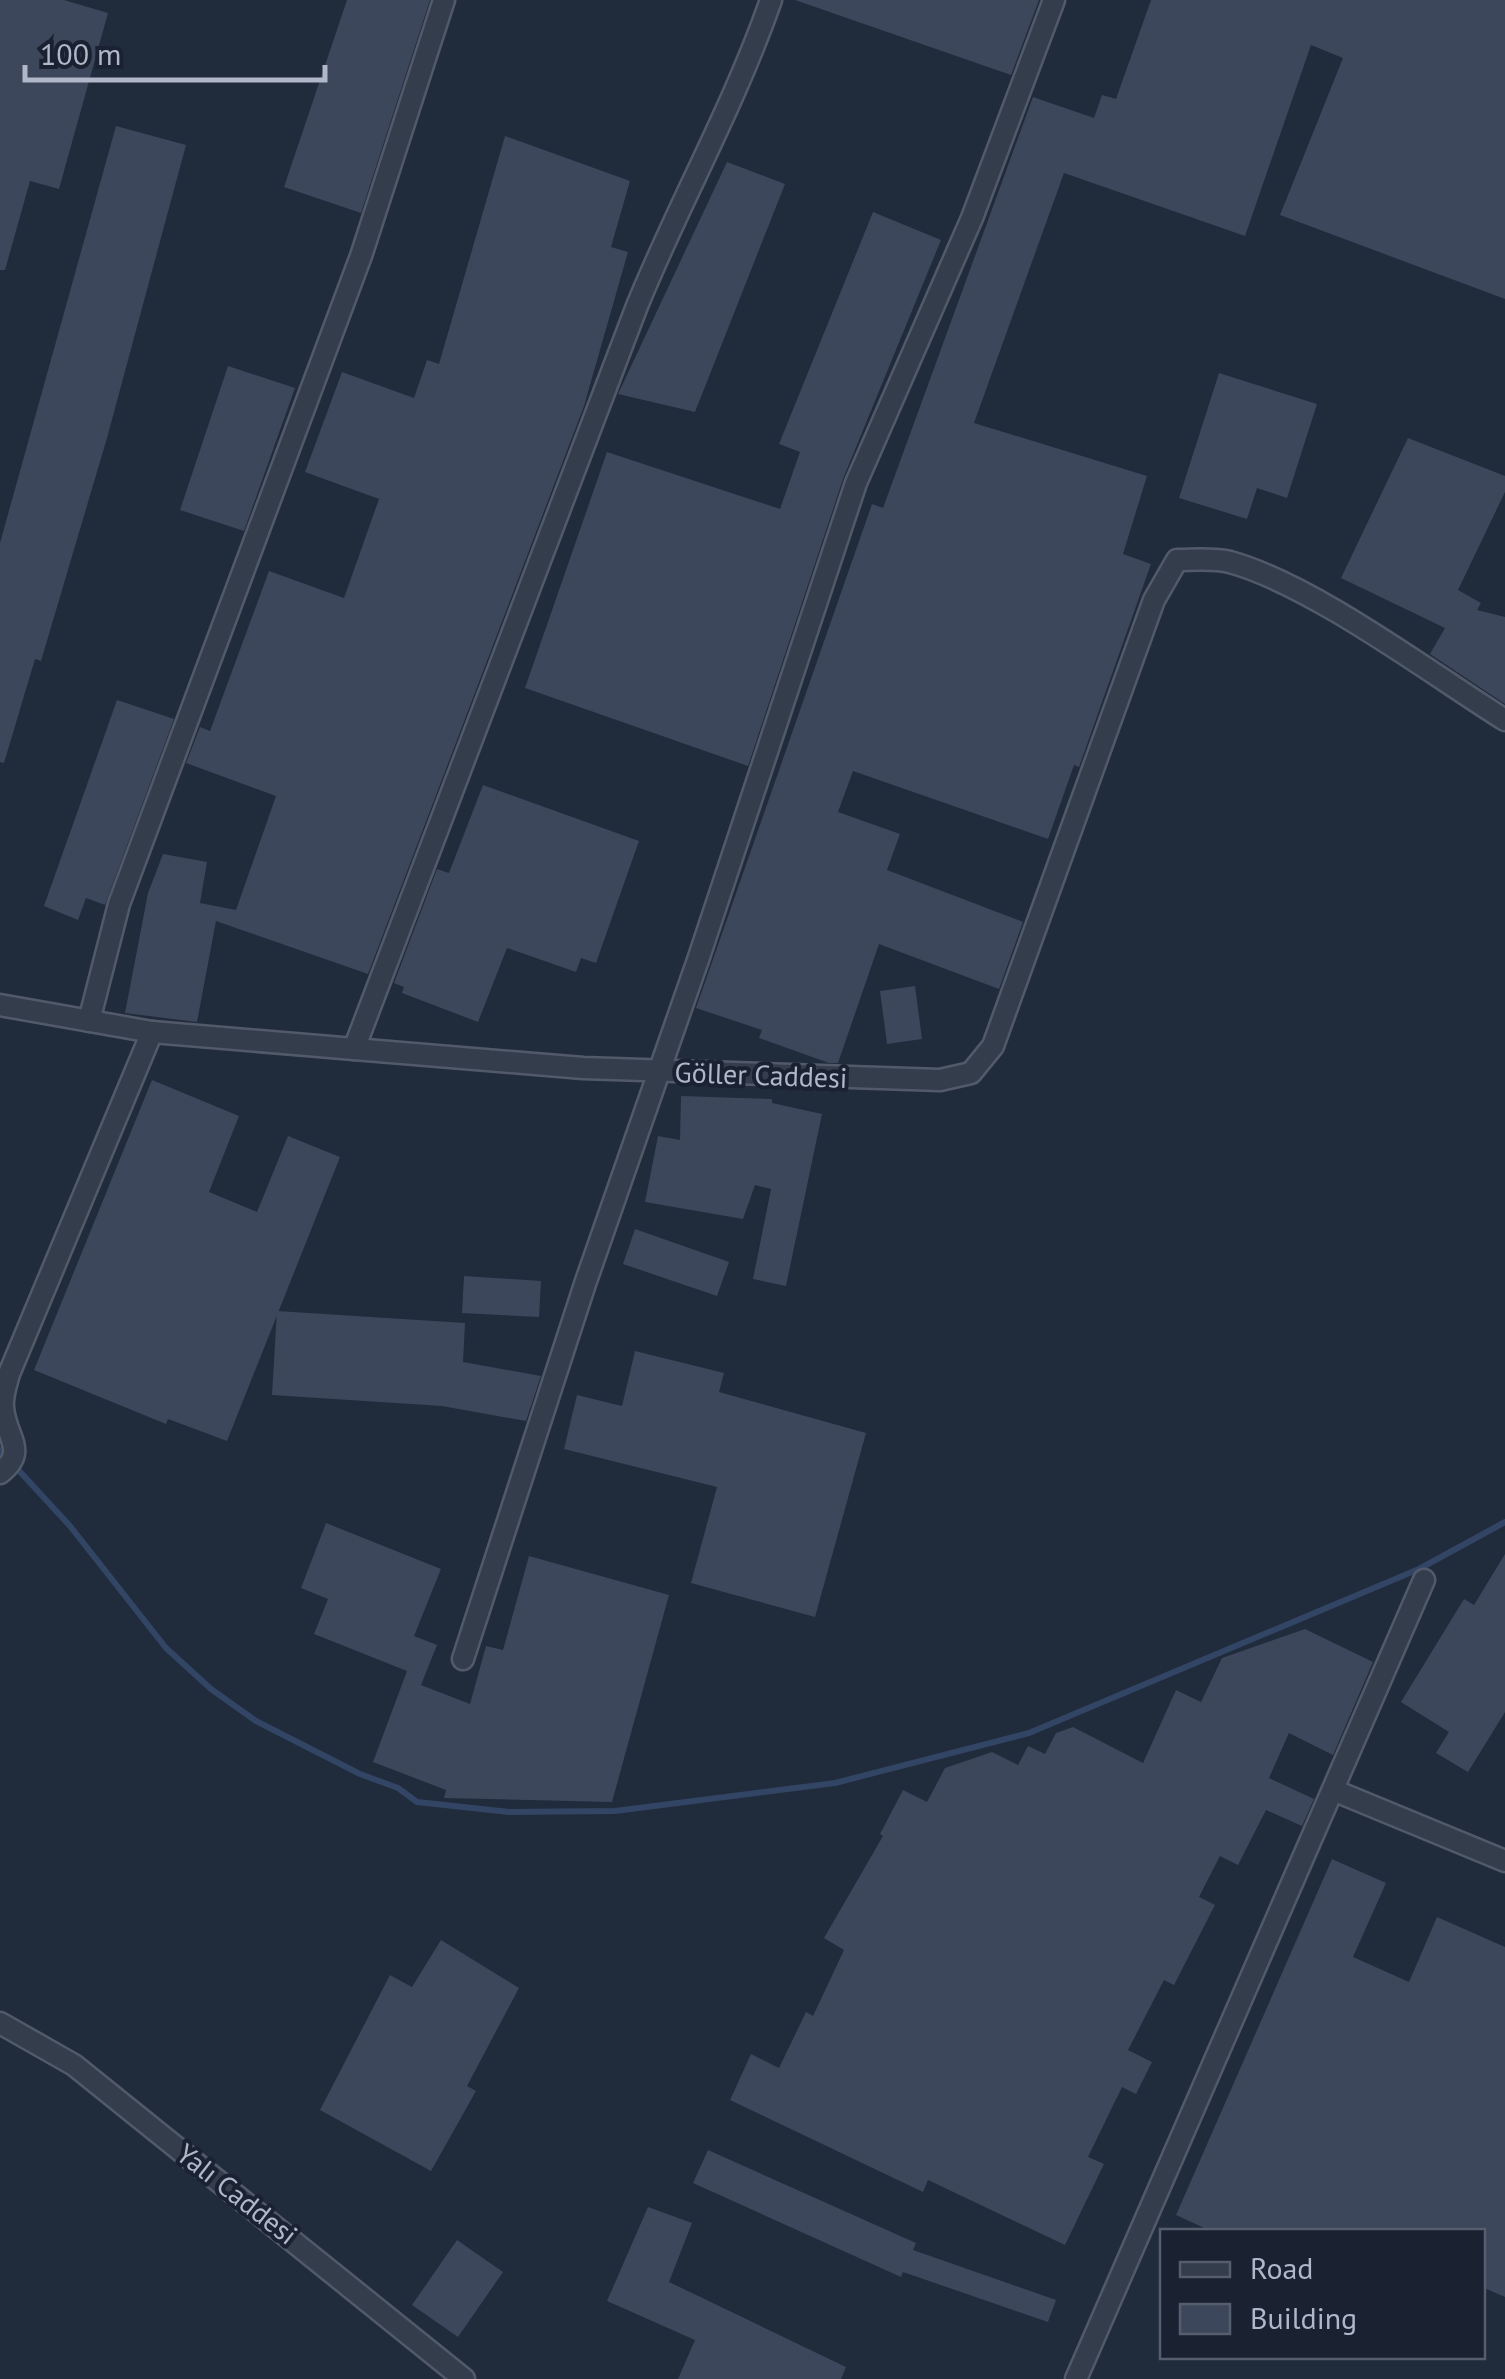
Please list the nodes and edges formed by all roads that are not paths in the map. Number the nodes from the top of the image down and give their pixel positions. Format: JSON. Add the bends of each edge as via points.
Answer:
{"nodes":[{"id":1,"x":444,"y":0,"type":"edge"},
{"id":2,"x":771,"y":0,"type":"edge"},
{"id":3,"x":1054,"y":0,"type":"edge"},
{"id":4,"x":1505,"y":720,"type":"edge"},
{"id":5,"x":0,"y":1006,"type":"edge"},
{"id":6,"x":90,"y":1022,"type":"junction"},
{"id":7,"x":152,"y":1032,"type":"junction"},
{"id":8,"x":354,"y":1050,"type":"junction"},
{"id":9,"x":659,"y":1070,"type":"junction"},
{"id":10,"x":5,"y":1470,"type":"edge"},
{"id":11,"x":1424,"y":1580,"type":"dead end"},
{"id":12,"x":463,"y":1659,"type":"dead end"},
{"id":13,"x":1334,"y":1790,"type":"junction"},
{"id":14,"x":1505,"y":1861,"type":"edge"},
{"id":15,"x":0,"y":2023,"type":"edge"},
{"id":16,"x":464,"y":2379,"type":"edge"},
{"id":17,"x":1076,"y":2379,"type":"edge"}],
"edges":[{"from":1,"to":6,"type":"street","via":[[361,256],[120,904]]},
{"from":2,"to":8,"type":"street","via":[[630,324]]},
{"from":3,"to":9,"type":"street","via":[[972,218],[856,483]]},
{"from":4,"to":9,"type":"street","name":"Göller Caddesi","via":[[1262,575],[1227,561],[1176,560],[1154,600],[993,1046],[971,1072],[940,1080],[886,1080]]},
{"from":5,"to":6,"type":"street","name":"Göller Caddesi"},
{"from":6,"to":7,"type":"street","name":"Göller Caddesi"},
{"from":7,"to":8,"type":"street","name":"Göller Caddesi"},
{"from":7,"to":10,"type":"street","via":[[9,1374],[2,1404],[16,1452]]},
{"from":8,"to":9,"type":"street","name":"Göller Caddesi"},
{"from":9,"to":12,"type":"street"},
{"from":11,"to":13,"type":"street"},
{"from":13,"to":14,"type":"street"},
{"from":13,"to":17,"type":"street"},
{"from":15,"to":16,"type":"street","name":"Yalı Caddesi","via":[[74,2065]]}]}
